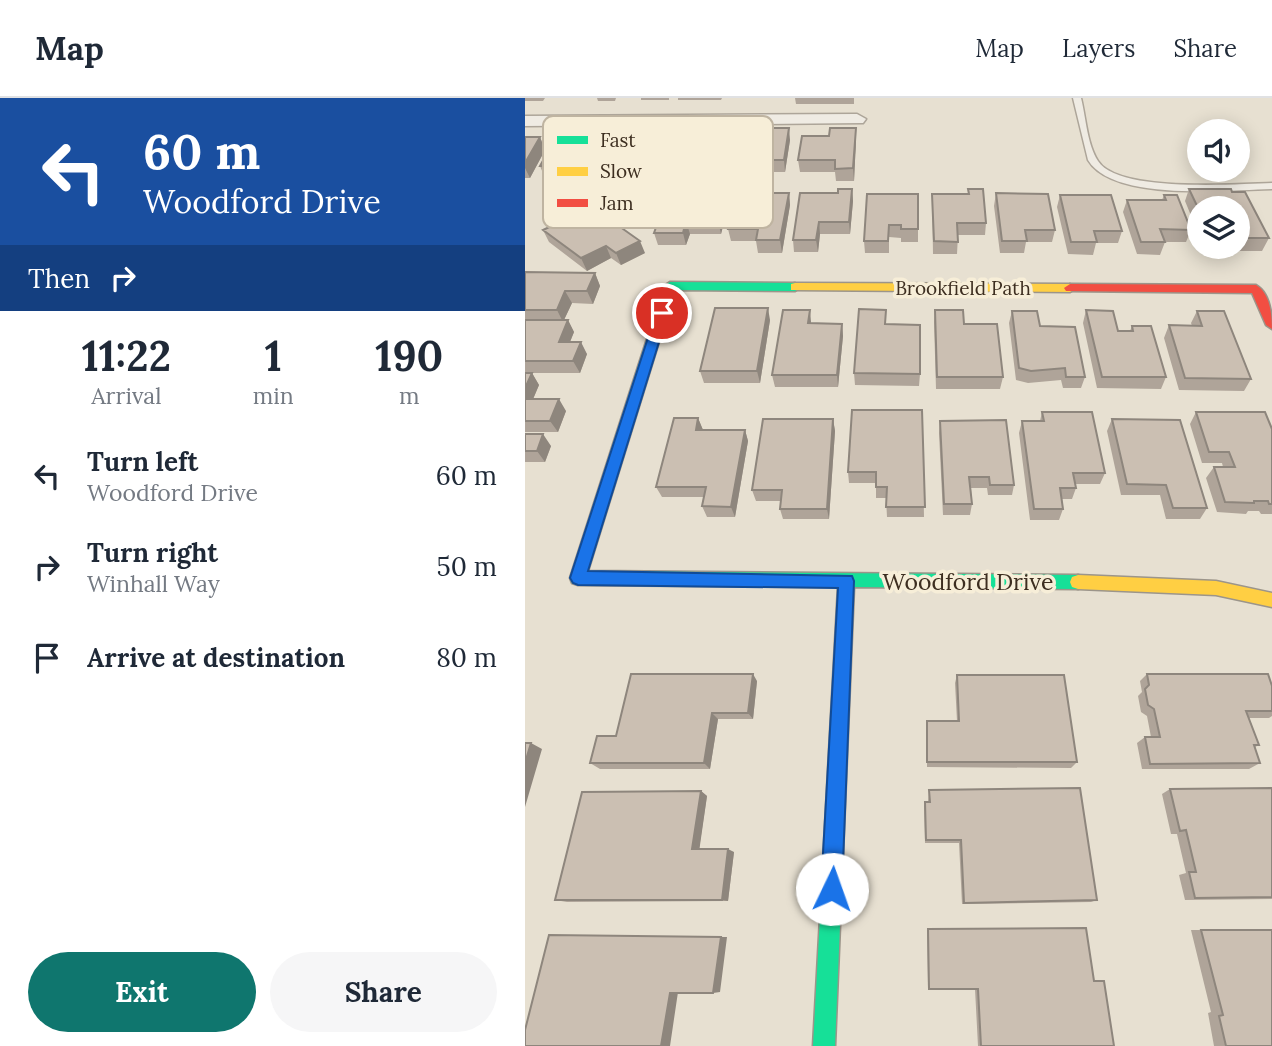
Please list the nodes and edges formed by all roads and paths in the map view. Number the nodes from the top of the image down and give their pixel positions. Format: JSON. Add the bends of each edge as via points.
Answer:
{"nodes":[{"id":1,"x":757,"y":98,"type":"edge"},
{"id":2,"x":1077,"y":98,"type":"edge"},
{"id":3,"x":752,"y":116,"type":"edge"},
{"id":4,"x":773,"y":118,"type":"edge"},
{"id":5,"x":857,"y":119,"type":"dead end"},
{"id":6,"x":525,"y":121,"type":"edge"},
{"id":7,"x":543,"y":121,"type":"edge"},
{"id":8,"x":1272,"y":186,"type":"edge"},
{"id":9,"x":1272,"y":325,"type":"edge"},
{"id":10,"x":578,"y":578,"type":"joint"},
{"id":11,"x":846,"y":581,"type":"junction"},
{"id":12,"x":1272,"y":600,"type":"edge"},
{"id":13,"x":824,"y":1046,"type":"edge"}],
"edges":[{"from":1,"to":3,"type":"street"},
{"from":2,"to":8,"type":"lane","via":[[1095,165],[1104,173],[1148,185]]},
{"from":4,"to":5,"type":"street"},
{"from":6,"to":7,"type":"street"},
{"from":9,"to":10,"type":"street","name":"Brookfield Path","via":[[1256,289],[670,286]]},
{"from":10,"to":11,"type":"street","name":"Woodford Drive"},
{"from":11,"to":12,"type":"street","name":"Woodford Drive","via":[[1145,583],[1216,588]]},
{"from":11,"to":13,"type":"street"}]}
